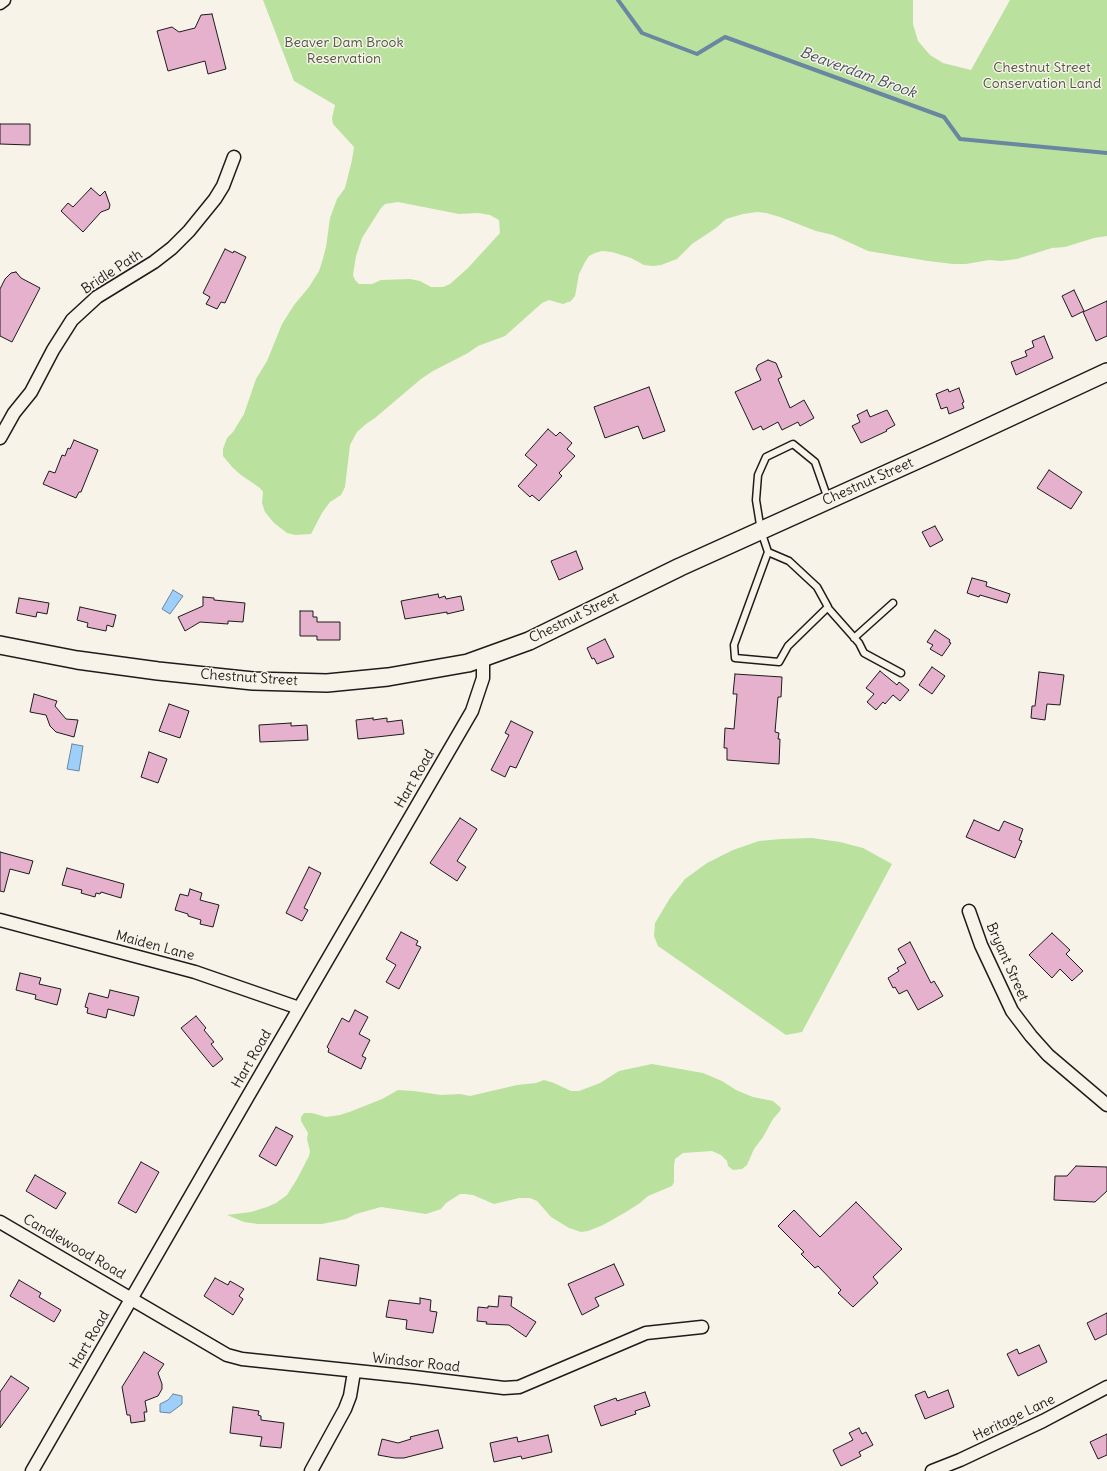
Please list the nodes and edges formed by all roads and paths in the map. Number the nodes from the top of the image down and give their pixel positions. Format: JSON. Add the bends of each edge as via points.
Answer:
{"nodes":[{"id":1,"x":4,"y":0,"type":"edge"},
{"id":2,"x":0,"y":3,"type":"edge"},
{"id":3,"x":234,"y":157,"type":"dead end"},
{"id":4,"x":1107,"y":372,"type":"edge"},
{"id":5,"x":0,"y":438,"type":"edge"},
{"id":6,"x":828,"y":500,"type":"junction"},
{"id":7,"x":761,"y":531,"type":"junction"},
{"id":8,"x":768,"y":552,"type":"junction"},
{"id":9,"x":893,"y":603,"type":"dead end"},
{"id":10,"x":828,"y":608,"type":"junction"},
{"id":11,"x":854,"y":638,"type":"junction"},
{"id":12,"x":0,"y":645,"type":"edge"},
{"id":13,"x":483,"y":657,"type":"junction"},
{"id":14,"x":901,"y":673,"type":"dead end"},
{"id":15,"x":969,"y":911,"type":"dead end"},
{"id":16,"x":0,"y":920,"type":"edge"},
{"id":17,"x":299,"y":1008,"type":"junction"},
{"id":18,"x":1107,"y":1105,"type":"edge"},
{"id":19,"x":0,"y":1222,"type":"edge"},
{"id":20,"x":132,"y":1298,"type":"junction"},
{"id":21,"x":702,"y":1327,"type":"dead end"},
{"id":22,"x":354,"y":1372,"type":"junction"},
{"id":23,"x":1107,"y":1387,"type":"edge"},
{"id":24,"x":963,"y":1466,"type":"edge"},
{"id":25,"x":32,"y":1471,"type":"edge"},
{"id":26,"x":311,"y":1471,"type":"edge"},
{"id":27,"x":932,"y":1471,"type":"edge"}],
"edges":[{"from":1,"to":2,"type":"street"},
{"from":3,"to":5,"type":"street","name":"Bridle Path","via":[[219,192],[189,231],[154,262],[97,297],[72,320],[31,392],[14,413]]},
{"from":4,"to":6,"type":"street","name":"Chestnut Street"},
{"from":6,"to":7,"type":"street","name":"Chestnut Street"},
{"from":6,"to":7,"type":"lane","via":[[815,462],[793,444],[766,457],[758,475],[756,500]]},
{"from":7,"to":8,"type":"lane"},
{"from":7,"to":13,"type":"street","name":"Chestnut Street","via":[[614,598],[529,641]]},
{"from":8,"to":10,"type":"lane","via":[[789,561],[817,587]]},
{"from":8,"to":10,"type":"lane","via":[[734,645],[735,658],[779,662],[788,646]]},
{"from":9,"to":11,"type":"lane"},
{"from":10,"to":11,"type":"lane"},
{"from":11,"to":14,"type":"lane","via":[[864,654]]},
{"from":12,"to":13,"type":"street","name":"Chestnut Street","via":[[76,660],[158,671],[253,680],[327,683],[468,663]]},
{"from":13,"to":17,"type":"street","name":"Hart Road","via":[[483,678],[472,711]]},
{"from":15,"to":18,"type":"street","name":"Bryant Street","via":[[981,945],[1015,1016],[1048,1055]]},
{"from":16,"to":17,"type":"street","name":"Maiden Lane","via":[[195,972]]},
{"from":17,"to":20,"type":"street","name":"Hart Road"},
{"from":19,"to":20,"type":"street","name":"Candlewood Road"},
{"from":20,"to":22,"type":"street","name":"Windsor Road","via":[[234,1358]]},
{"from":20,"to":25,"type":"street","name":"Hart Road"},
{"from":21,"to":22,"type":"street","name":"Windsor Road","via":[[646,1332],[519,1387],[504,1388]]},
{"from":22,"to":26,"type":"street","via":[[346,1409]]},
{"from":23,"to":24,"type":"street","name":"Heritage Lane"},
{"from":24,"to":27,"type":"street","name":"Heritage Lane"}]}
